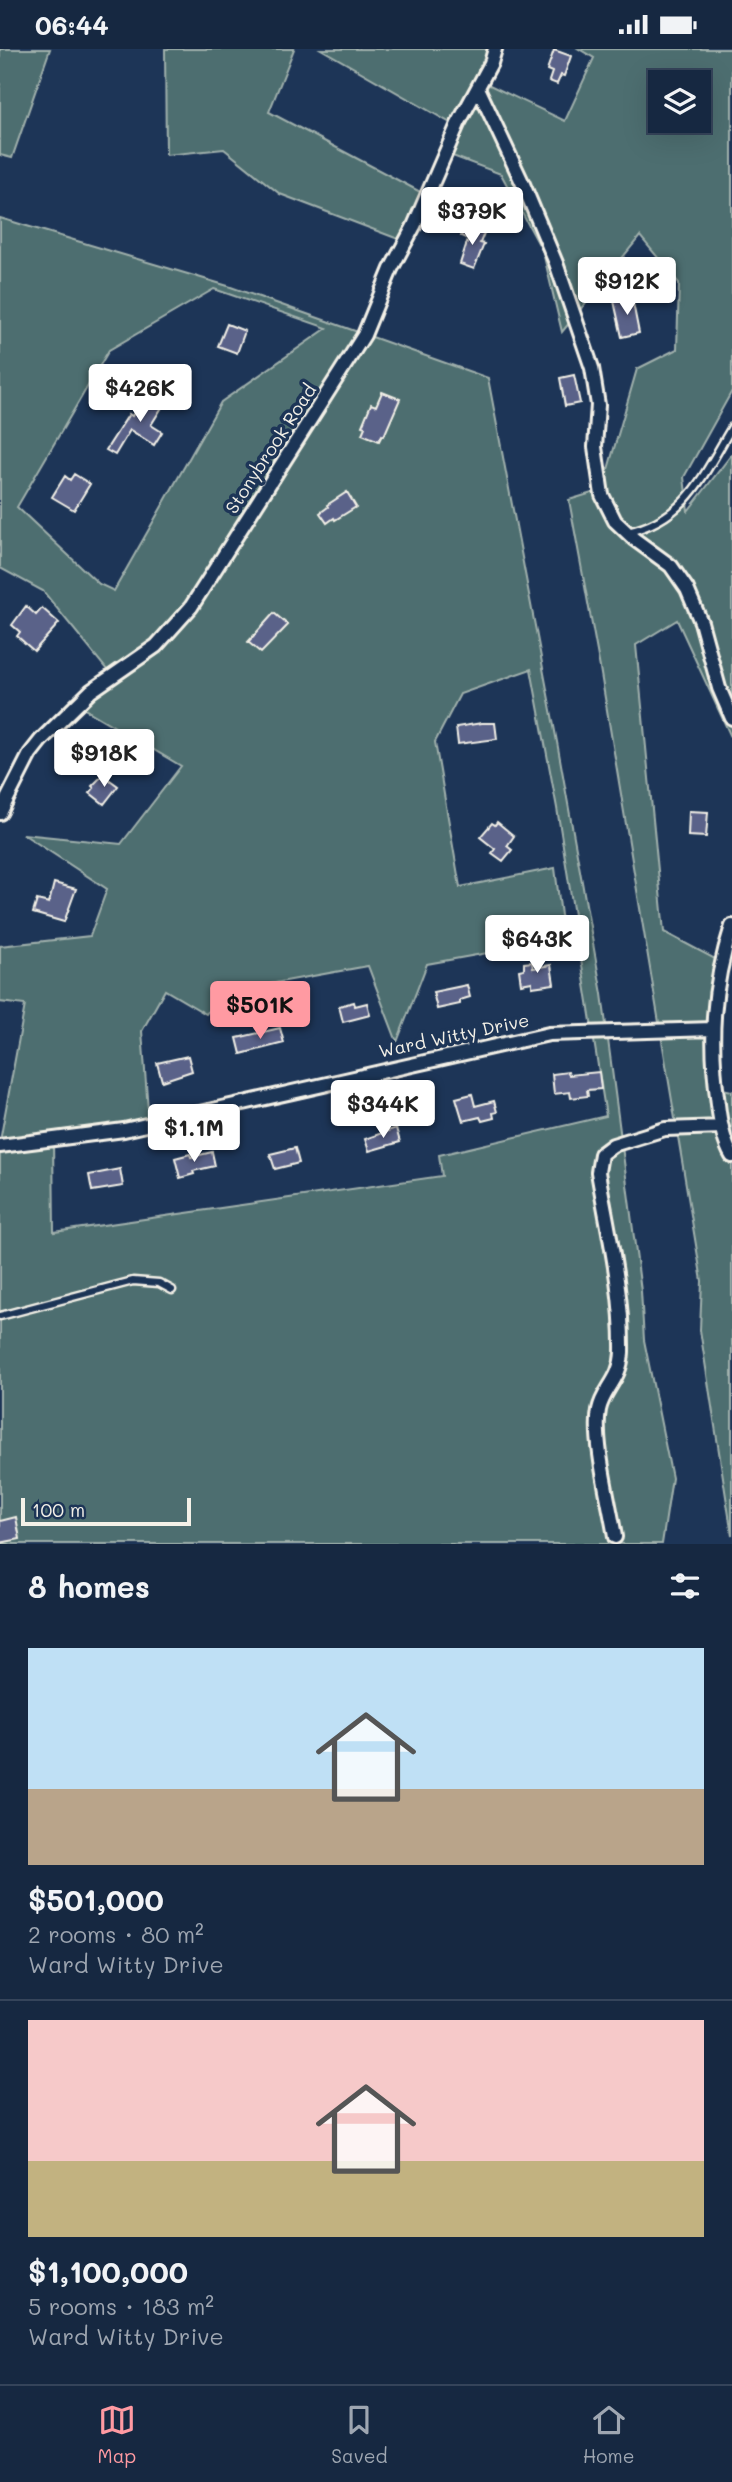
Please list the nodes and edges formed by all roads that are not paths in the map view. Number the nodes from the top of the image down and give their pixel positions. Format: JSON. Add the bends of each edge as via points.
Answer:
{"nodes":[{"id":1,"x":495,"y":49,"type":"edge"},
{"id":2,"x":478,"y":88,"type":"junction"},
{"id":3,"x":732,"y":427,"type":"edge"},
{"id":4,"x":627,"y":532,"type":"junction"},
{"id":5,"x":732,"y":718,"type":"edge"},
{"id":6,"x":0,"y":813,"type":"edge"},
{"id":7,"x":732,"y":926,"type":"edge"},
{"id":8,"x":713,"y":1029,"type":"junction"},
{"id":9,"x":722,"y":1127,"type":"junction"},
{"id":10,"x":0,"y":1146,"type":"edge"},
{"id":11,"x":732,"y":1156,"type":"edge"},
{"id":12,"x":172,"y":1290,"type":"dead end"},
{"id":13,"x":0,"y":1316,"type":"edge"},
{"id":14,"x":615,"y":1537,"type":"dead end"}],
"edges":[{"from":1,"to":2,"type":"street","name":"Stonybrook Road"},
{"from":2,"to":4,"type":"street","via":[[523,184],[579,328],[598,405],[594,447],[602,495],[615,521]]},
{"from":2,"to":6,"type":"street","name":"Stonybrook Road","via":[[364,334],[191,607],[156,646],[91,691],[41,740]]},
{"from":3,"to":4,"type":"lane","via":[[683,504],[653,525]]},
{"from":4,"to":5,"type":"street","via":[[671,566],[686,588]]},
{"from":7,"to":8,"type":"street","via":[[714,999]]},
{"from":8,"to":9,"type":"street","via":[[712,1058]]},
{"from":8,"to":10,"type":"street","name":"Ward Witty Drive","via":[[549,1034],[124,1130]]},
{"from":9,"to":11,"type":"street"},
{"from":9,"to":14,"type":"street","via":[[655,1132],[613,1145],[599,1159],[597,1172],[622,1322],[619,1371],[601,1403],[598,1426]]},
{"from":12,"to":13,"type":"lane","via":[[159,1283],[133,1281]]}]}
